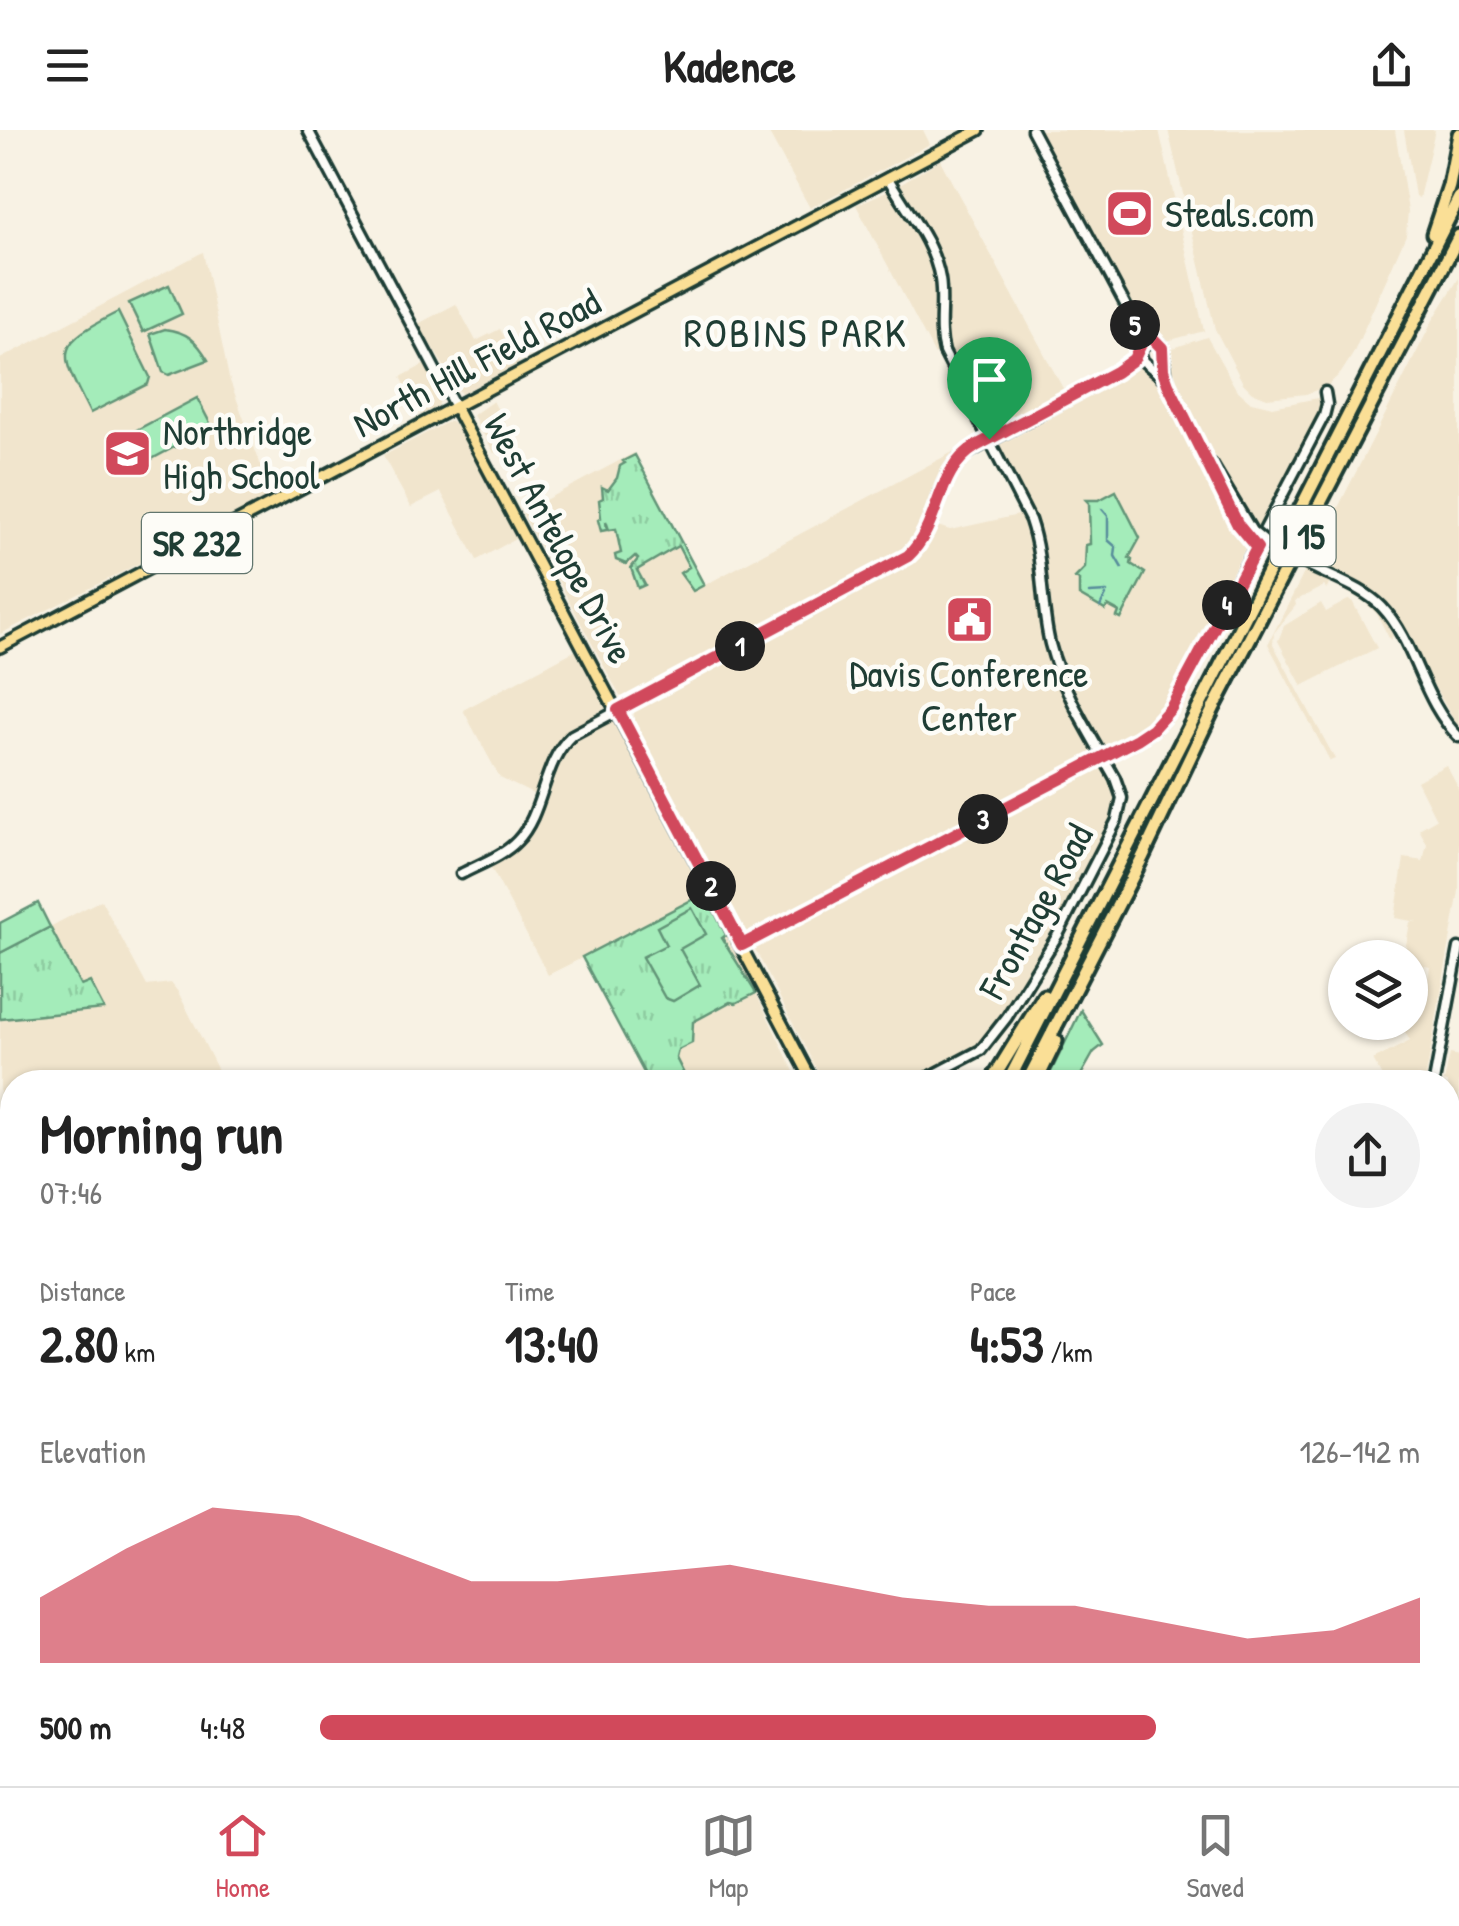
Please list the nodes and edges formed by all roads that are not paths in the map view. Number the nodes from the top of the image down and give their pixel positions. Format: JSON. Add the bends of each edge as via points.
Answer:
{"nodes":[{"id":1,"x":308,"y":130,"type":"edge"},
{"id":2,"x":980,"y":130,"type":"edge"},
{"id":3,"x":1032,"y":130,"type":"edge"},
{"id":4,"x":1459,"y":134,"type":"edge"},
{"id":5,"x":888,"y":178,"type":"junction"},
{"id":6,"x":1459,"y":198,"type":"edge"},
{"id":7,"x":1459,"y":236,"type":"edge"},
{"id":8,"x":1459,"y":254,"type":"edge"},
{"id":9,"x":1407,"y":298,"type":"junction"},
{"id":10,"x":1426,"y":301,"type":"junction"},
{"id":11,"x":1133,"y":318,"type":"junction"},
{"id":12,"x":1154,"y":342,"type":"junction"},
{"id":13,"x":1140,"y":350,"type":"junction"},
{"id":14,"x":1163,"y":357,"type":"junction"},
{"id":15,"x":1147,"y":364,"type":"junction"},
{"id":16,"x":1116,"y":372,"type":"junction"},
{"id":17,"x":1168,"y":384,"type":"junction"},
{"id":18,"x":1325,"y":392,"type":"dead end"},
{"id":19,"x":455,"y":407,"type":"junction"},
{"id":20,"x":989,"y":439,"type":"junction"},
{"id":21,"x":1206,"y":456,"type":"junction"},
{"id":22,"x":1257,"y":548,"type":"junction"},
{"id":23,"x":0,"y":648,"type":"edge"},
{"id":24,"x":618,"y":710,"type":"junction"},
{"id":25,"x":1459,"y":736,"type":"edge"},
{"id":26,"x":1103,"y":756,"type":"junction"},
{"id":27,"x":1143,"y":856,"type":"junction"},
{"id":28,"x":462,"y":874,"type":"dead end"},
{"id":29,"x":742,"y":945,"type":"junction"},
{"id":30,"x":1459,"y":948,"type":"edge"},
{"id":31,"x":1070,"y":960,"type":"junction"},
{"id":32,"x":807,"y":1070,"type":"edge"},
{"id":33,"x":943,"y":1070,"type":"edge"},
{"id":34,"x":999,"y":1070,"type":"edge"},
{"id":35,"x":1014,"y":1070,"type":"edge"},
{"id":36,"x":1033,"y":1070,"type":"edge"},
{"id":37,"x":1042,"y":1070,"type":"edge"},
{"id":38,"x":1436,"y":1070,"type":"edge"}],
"edges":[{"from":1,"to":19,"type":"street","name":"West Antelope Drive"},
{"from":2,"to":5,"type":"main road","name":"North Hill Field Road","number":"SR 232"},
{"from":3,"to":11,"type":"street"},
{"from":4,"to":9,"type":"highway","via":[[1443,210]]},
{"from":5,"to":19,"type":"main road","name":"North Hill Field Road","number":"SR 232"},
{"from":5,"to":20,"type":"street","via":[[938,268],[944,352]]},
{"from":6,"to":9,"type":"highway","number":"I 15"},
{"from":7,"to":10,"type":"highway","number":"I 15"},
{"from":8,"to":10,"type":"highway"},
{"from":9,"to":31,"type":"highway","number":"I 15"},
{"from":10,"to":27,"type":"highway","number":"I 15"},
{"from":11,"to":12,"type":"street"},
{"from":11,"to":13,"type":"street"},
{"from":12,"to":13,"type":"street"},
{"from":12,"to":14,"type":"street"},
{"from":13,"to":15,"type":"street"},
{"from":13,"to":16,"type":"street"},
{"from":14,"to":15,"type":"street"},
{"from":14,"to":17,"type":"street"},
{"from":15,"to":16,"type":"street"},
{"from":15,"to":17,"type":"street"},
{"from":16,"to":20,"type":"street"},
{"from":17,"to":21,"type":"street"},
{"from":18,"to":22,"type":"street","via":[[1324,416]]},
{"from":19,"to":23,"type":"main road","name":"North Hill Field Road","number":"SR 232"},
{"from":19,"to":24,"type":"main road","name":"West Antelope Drive"},
{"from":20,"to":24,"type":"street","via":[[952,467],[925,535],[906,558]]},
{"from":20,"to":26,"type":"street","via":[[1035,533],[1055,661]]},
{"from":21,"to":22,"type":"street","via":[[1238,525]]},
{"from":21,"to":25,"type":"street","bridge":true,"via":[[1252,531],[1384,610]]},
{"from":22,"to":26,"type":"street","via":[[1171,708],[1152,729]]},
{"from":24,"to":28,"type":"street","via":[[564,743],[524,832],[504,852]]},
{"from":24,"to":29,"type":"main road","name":"West Antelope Drive"},
{"from":26,"to":29,"type":"street"},
{"from":26,"to":33,"type":"street","name":"Frontage Road","via":[[1122,804],[1059,934],[989,1042]]},
{"from":27,"to":36,"type":"highway","number":"I 15"},
{"from":27,"to":37,"type":"highway"},
{"from":29,"to":32,"type":"main road","name":"West Antelope Drive"},
{"from":30,"to":38,"type":"street"},
{"from":31,"to":34,"type":"highway"},
{"from":31,"to":35,"type":"highway","number":"I 15"}]}
